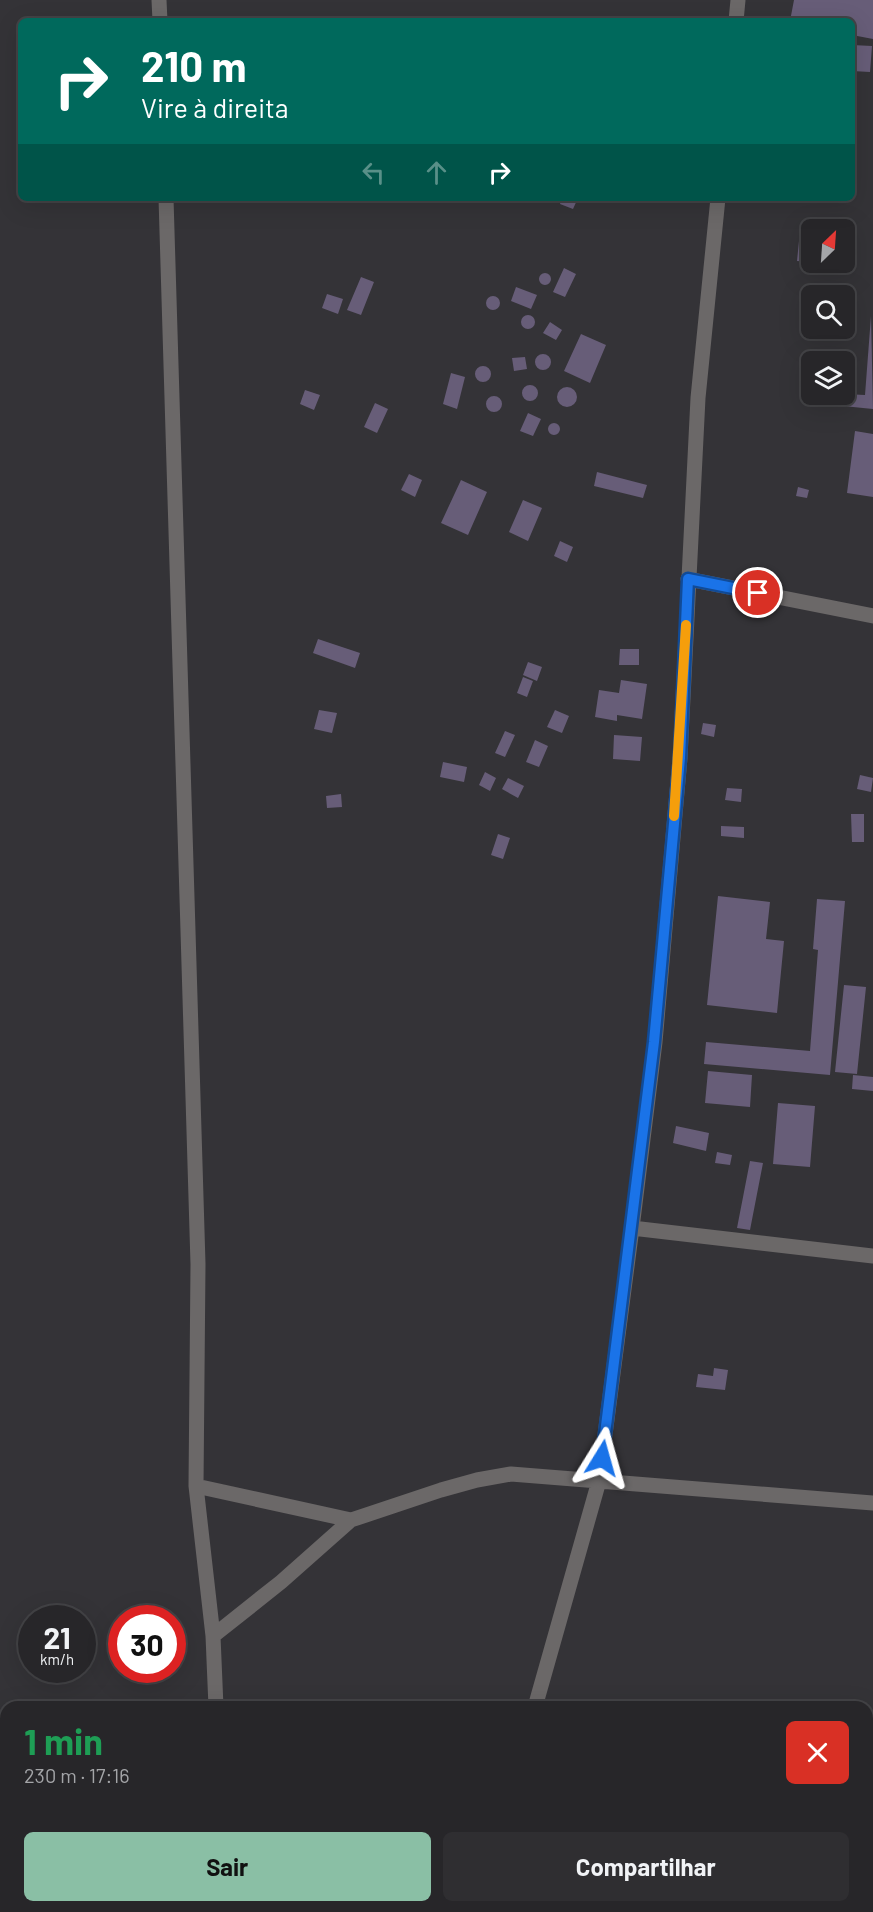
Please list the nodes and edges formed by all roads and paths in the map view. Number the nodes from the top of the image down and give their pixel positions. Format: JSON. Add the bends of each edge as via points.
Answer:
{"nodes":[{"id":1,"x":159,"y":0,"type":"edge"},
{"id":2,"x":738,"y":0,"type":"edge"},
{"id":3,"x":160,"y":18,"type":"edge"},
{"id":4,"x":736,"y":18,"type":"edge"},
{"id":5,"x":166,"y":201,"type":"edge"},
{"id":6,"x":718,"y":201,"type":"edge"},
{"id":7,"x":688,"y":579,"type":"junction"},
{"id":8,"x":873,"y":616,"type":"edge"},
{"id":9,"x":632,"y":1228,"type":"junction"},
{"id":10,"x":873,"y":1256,"type":"edge"},
{"id":11,"x":599,"y":1481,"type":"junction"},
{"id":12,"x":196,"y":1486,"type":"junction"},
{"id":13,"x":873,"y":1503,"type":"edge"},
{"id":14,"x":351,"y":1520,"type":"junction"},
{"id":15,"x":213,"y":1636,"type":"junction"},
{"id":16,"x":216,"y":1701,"type":"edge"},
{"id":17,"x":537,"y":1701,"type":"edge"}],
"edges":[{"from":1,"to":3,"type":"street"},
{"from":2,"to":4,"type":"street"},
{"from":5,"to":12,"type":"street","via":[[198,1264]]},
{"from":6,"to":7,"type":"street","via":[[698,398]]},
{"from":7,"to":8,"type":"street"},
{"from":7,"to":9,"type":"street","via":[[680,758]]},
{"from":9,"to":10,"type":"street"},
{"from":9,"to":11,"type":"street"},
{"from":11,"to":13,"type":"street"},
{"from":11,"to":14,"type":"street","via":[[511,1474],[450,1487]]},
{"from":11,"to":17,"type":"street"},
{"from":12,"to":14,"type":"street"},
{"from":12,"to":15,"type":"street"},
{"from":14,"to":15,"type":"street"},
{"from":15,"to":16,"type":"street"}]}
